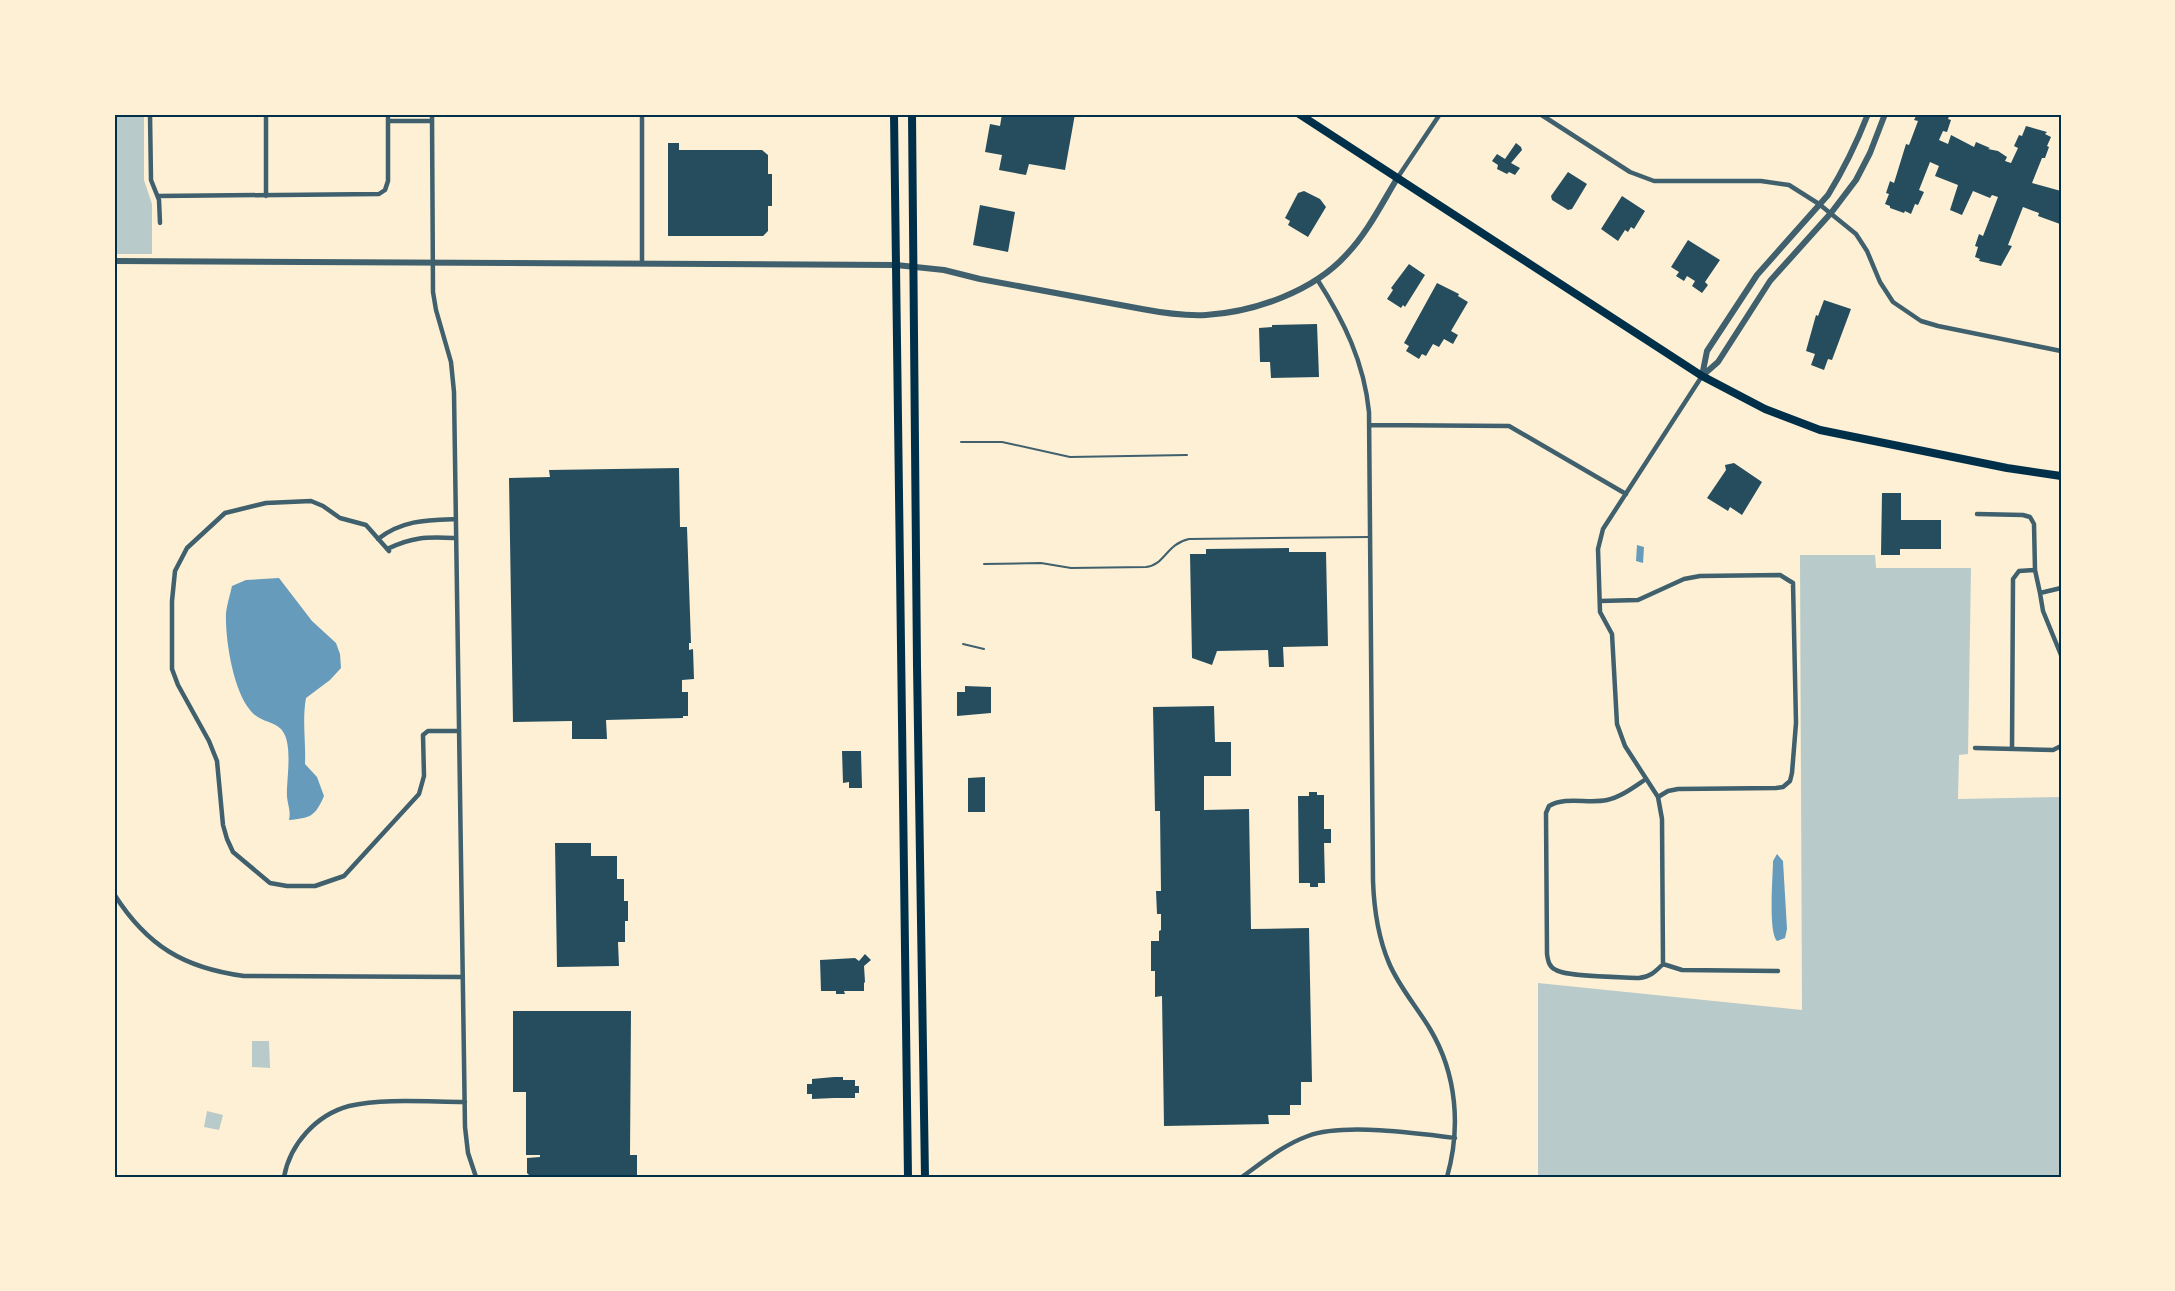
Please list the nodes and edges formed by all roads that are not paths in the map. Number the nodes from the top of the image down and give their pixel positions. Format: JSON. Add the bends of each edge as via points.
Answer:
{"nodes":[{"id":1,"x":150,"y":114,"type":"edge"},
{"id":2,"x":266,"y":114,"type":"edge"},
{"id":3,"x":388,"y":114,"type":"edge"},
{"id":4,"x":432,"y":114,"type":"edge"},
{"id":5,"x":642,"y":114,"type":"edge"},
{"id":6,"x":894,"y":114,"type":"edge"},
{"id":7,"x":912,"y":114,"type":"edge"},
{"id":8,"x":1299,"y":114,"type":"edge"},
{"id":9,"x":1440,"y":114,"type":"edge"},
{"id":10,"x":1540,"y":114,"type":"edge"},
{"id":11,"x":1868,"y":114,"type":"edge"},
{"id":12,"x":1885,"y":114,"type":"edge"},
{"id":13,"x":388,"y":121,"type":"junction"},
{"id":14,"x":432,"y":121,"type":"junction"},
{"id":15,"x":1398,"y":177,"type":"junction"},
{"id":16,"x":158,"y":196,"type":"junction"},
{"id":17,"x":266,"y":196,"type":"junction"},
{"id":18,"x":1820,"y":204,"type":"junction"},
{"id":19,"x":1831,"y":213,"type":"junction"},
{"id":20,"x":160,"y":223,"type":"dead end"},
{"id":21,"x":114,"y":261,"type":"edge"},
{"id":22,"x":433,"y":264,"type":"junction"},
{"id":23,"x":642,"y":264,"type":"junction"},
{"id":24,"x":896,"y":264,"type":"junction"},
{"id":25,"x":913,"y":266,"type":"junction"},
{"id":26,"x":1317,"y":279,"type":"junction"},
{"id":27,"x":2061,"y":351,"type":"edge"},
{"id":28,"x":1702,"y":376,"type":"junction"},
{"id":29,"x":1370,"y":425,"type":"junction"},
{"id":30,"x":961,"y":442,"type":"dead end"},
{"id":31,"x":1187,"y":455,"type":"dead end"},
{"id":32,"x":2061,"y":476,"type":"edge"},
{"id":33,"x":1626,"y":494,"type":"junction"},
{"id":34,"x":1977,"y":514,"type":"dead end"},
{"id":35,"x":456,"y":519,"type":"junction"},
{"id":36,"x":1370,"y":537,"type":"junction"},
{"id":37,"x":456,"y":538,"type":"junction"},
{"id":38,"x":378,"y":539,"type":"junction"},
{"id":39,"x":984,"y":564,"type":"dead end"},
{"id":40,"x":2035,"y":570,"type":"junction"},
{"id":41,"x":2061,"y":588,"type":"edge"},
{"id":42,"x":2040,"y":593,"type":"junction"},
{"id":43,"x":1600,"y":601,"type":"junction"},
{"id":44,"x":963,"y":644,"type":"dead end"},
{"id":45,"x":984,"y":649,"type":"dead end"},
{"id":46,"x":2061,"y":654,"type":"edge"},
{"id":47,"x":459,"y":731,"type":"junction"},
{"id":48,"x":2061,"y":746,"type":"edge"},
{"id":49,"x":1975,"y":748,"type":"dead end"},
{"id":50,"x":2012,"y":749,"type":"junction"},
{"id":51,"x":1646,"y":779,"type":"junction"},
{"id":52,"x":1659,"y":797,"type":"junction"},
{"id":53,"x":114,"y":894,"type":"edge"},
{"id":54,"x":1663,"y":964,"type":"junction"},
{"id":55,"x":1778,"y":971,"type":"dead end"},
{"id":56,"x":463,"y":977,"type":"junction"},
{"id":57,"x":465,"y":1102,"type":"junction"},
{"id":58,"x":1455,"y":1138,"type":"junction"},
{"id":59,"x":284,"y":1177,"type":"edge"},
{"id":60,"x":476,"y":1177,"type":"edge"},
{"id":61,"x":908,"y":1177,"type":"edge"},
{"id":62,"x":925,"y":1177,"type":"edge"},
{"id":63,"x":1242,"y":1177,"type":"edge"},
{"id":64,"x":1447,"y":1177,"type":"edge"}],
"edges":[{"from":1,"to":16,"type":"street","via":[[151,180]]},
{"from":2,"to":17,"type":"street"},
{"from":3,"to":13,"type":"street"},
{"from":4,"to":14,"type":"street"},
{"from":5,"to":23,"type":"street"},
{"from":6,"to":24,"type":"main road"},
{"from":7,"to":25,"type":"main road"},
{"from":8,"to":15,"type":"main road"},
{"from":9,"to":15,"type":"street"},
{"from":10,"to":18,"type":"street","via":[[1639,176],[1654,181],[1776,182],[1790,185]]},
{"from":11,"to":18,"type":"street","via":[[1838,180]]},
{"from":12,"to":19,"type":"street","via":[[1862,171]]},
{"from":13,"to":14,"type":"street"},
{"from":13,"to":17,"type":"street","via":[[388,181],[383,193]]},
{"from":14,"to":22,"type":"street"},
{"from":15,"to":26,"type":"street","via":[[1349,252]]},
{"from":15,"to":28,"type":"main road"},
{"from":16,"to":17,"type":"street"},
{"from":16,"to":20,"type":"street"},
{"from":18,"to":19,"type":"street"},
{"from":18,"to":28,"type":"street","via":[[1768,261],[1736,306],[1707,351]]},
{"from":19,"to":27,"type":"street","via":[[1856,234],[1888,295],[1909,315],[1938,326]]},
{"from":19,"to":28,"type":"street","via":[[1770,281],[1718,362]]},
{"from":21,"to":22,"type":"street"},
{"from":22,"to":23,"type":"street"},
{"from":22,"to":35,"type":"street","via":[[434,301],[453,379]]},
{"from":23,"to":24,"type":"street"},
{"from":24,"to":25,"type":"street"},
{"from":24,"to":61,"type":"main road"},
{"from":25,"to":26,"type":"street","via":[[1132,308],[1189,315],[1253,307]]},
{"from":25,"to":62,"type":"main road"},
{"from":26,"to":29,"type":"street","via":[[1357,354]]},
{"from":28,"to":32,"type":"main road","via":[[1765,409],[1820,430]]},
{"from":28,"to":33,"type":"street"},
{"from":29,"to":33,"type":"street","via":[[1509,426]]},
{"from":29,"to":36,"type":"street"},
{"from":30,"to":31,"type":"lane","via":[[1002,442],[1070,457]]},
{"from":33,"to":43,"type":"street","via":[[1599,542]]},
{"from":34,"to":40,"type":"street","via":[[2030,518]]},
{"from":35,"to":37,"type":"street"},
{"from":35,"to":38,"type":"street","via":[[410,522]]},
{"from":36,"to":39,"type":"lane","via":[[1189,539],[1177,543],[1156,564],[1146,567]]},
{"from":36,"to":58,"type":"street","via":[[1376,917],[1389,963],[1446,1062]]},
{"from":37,"to":38,"type":"street","via":[[410,539],[388,550]]},
{"from":37,"to":47,"type":"street"},
{"from":38,"to":47,"type":"street","via":[[366,525],[340,518],[312,501],[266,502],[225,513],[187,548],[175,571],[171,659],[178,685],[217,761],[223,825],[233,852],[270,883],[279,885],[315,886],[344,876],[419,794],[424,776],[423,735],[428,731]]},
{"from":40,"to":42,"type":"street"},
{"from":40,"to":50,"type":"street","via":[[2019,571],[2013,579]]},
{"from":41,"to":42,"type":"street"},
{"from":42,"to":46,"type":"street","via":[[2043,611]]},
{"from":43,"to":51,"type":"street","via":[[1600,612],[1612,634],[1618,732]]},
{"from":43,"to":52,"type":"street","via":[[1638,600],[1700,576],[1780,575],[1793,583],[1795,741],[1790,781],[1776,788],[1678,789]]},
{"from":44,"to":45,"type":"lane"},
{"from":47,"to":56,"type":"street"},
{"from":48,"to":50,"type":"street","via":[[2053,750]]},
{"from":49,"to":50,"type":"street"},
{"from":51,"to":52,"type":"street"},
{"from":51,"to":54,"type":"street","via":[[1612,799],[1549,806],[1548,961],[1564,973],[1639,978],[1647,977]]},
{"from":52,"to":54,"type":"street"},
{"from":53,"to":56,"type":"street","via":[[133,921],[163,949],[222,973]]},
{"from":54,"to":55,"type":"street","via":[[1682,970]]},
{"from":56,"to":57,"type":"street"},
{"from":57,"to":59,"type":"street","via":[[348,1106],[299,1139]]},
{"from":57,"to":60,"type":"street","via":[[466,1144]]},
{"from":58,"to":63,"type":"street","via":[[1323,1131],[1296,1140]]},
{"from":58,"to":64,"type":"street"}]}
